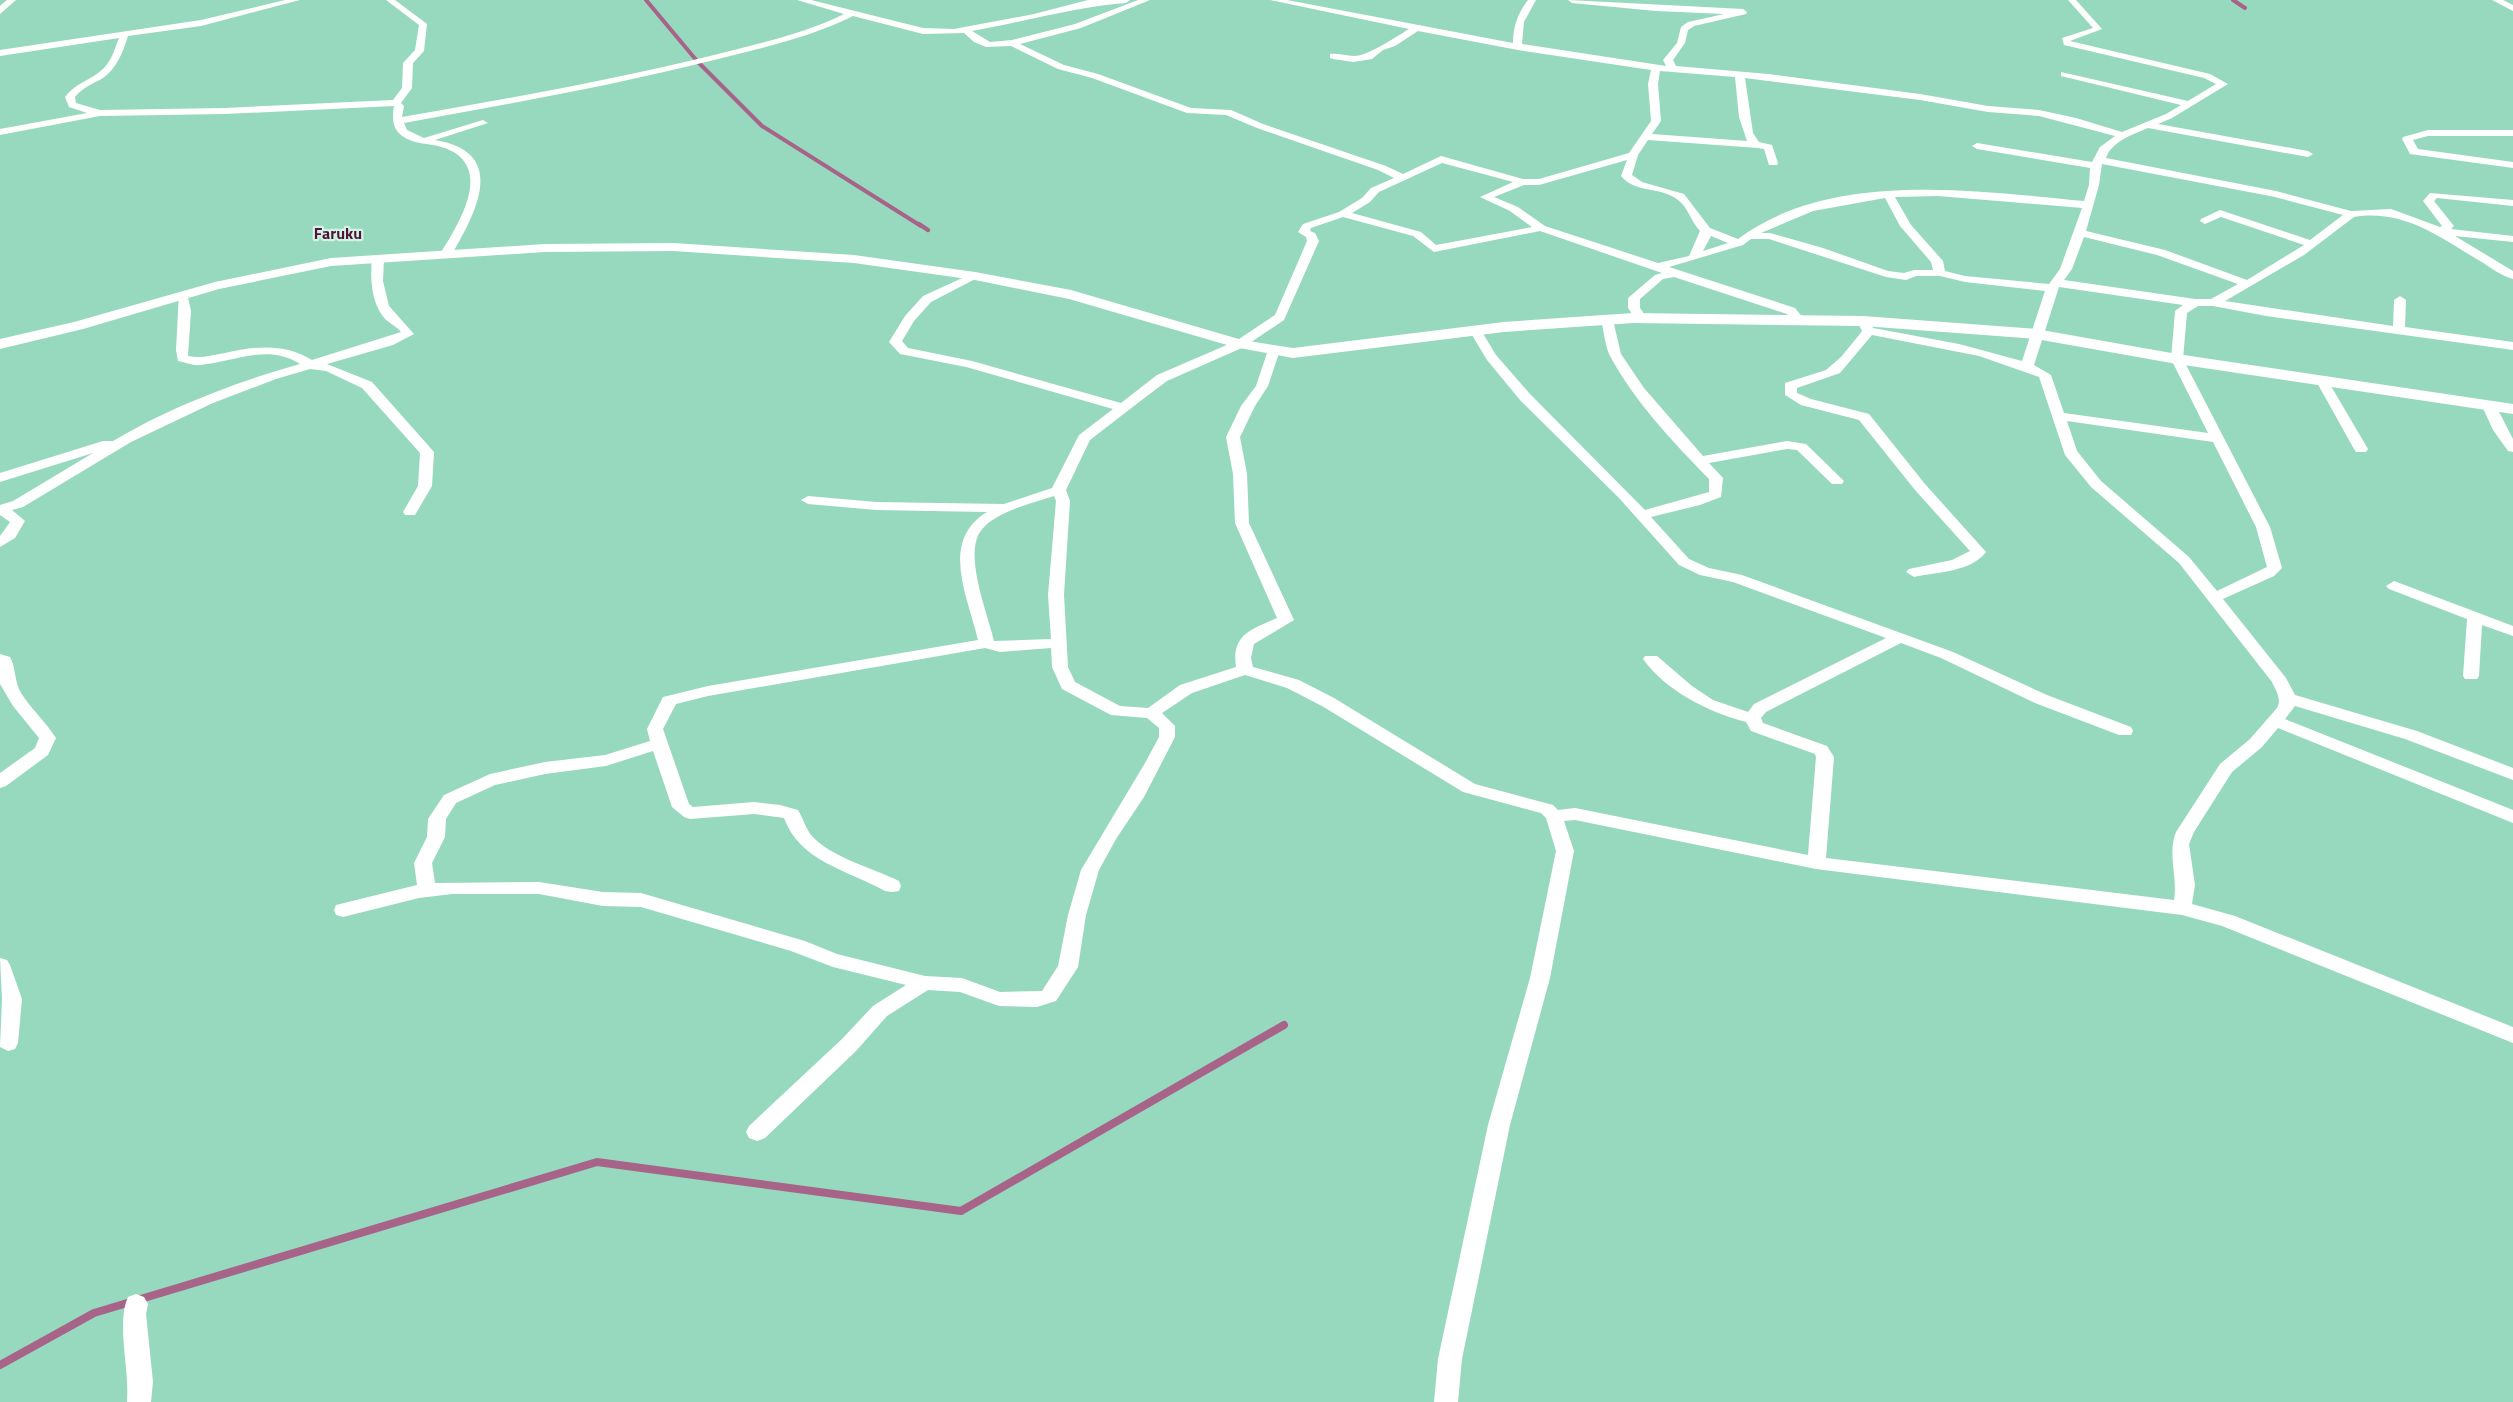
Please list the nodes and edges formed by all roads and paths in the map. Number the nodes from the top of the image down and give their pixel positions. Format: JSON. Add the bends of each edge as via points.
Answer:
{"nodes":[{"id":1,"x":12,"y":0,"type":"edge"},
{"id":2,"x":296,"y":0,"type":"edge"},
{"id":3,"x":390,"y":0,"type":"edge"},
{"id":4,"x":801,"y":0,"type":"edge"},
{"id":5,"x":1126,"y":0,"type":"edge"},
{"id":6,"x":1146,"y":0,"type":"edge"},
{"id":7,"x":1274,"y":0,"type":"edge"},
{"id":8,"x":1338,"y":0,"type":"edge"},
{"id":9,"x":1532,"y":0,"type":"edge"},
{"id":10,"x":1572,"y":0,"type":"edge"},
{"id":11,"x":2073,"y":0,"type":"edge"},
{"id":12,"x":2496,"y":0,"type":"edge"},
{"id":13,"x":2513,"y":8,"type":"edge"},
{"id":14,"x":1320,"y":10,"type":"junction"},
{"id":15,"x":0,"y":11,"type":"edge"},
{"id":16,"x":852,"y":13,"type":"junction"},
{"id":17,"x":1416,"y":28,"type":"junction"},
{"id":18,"x":966,"y":30,"type":"junction"},
{"id":19,"x":125,"y":34,"type":"junction"},
{"id":20,"x":1012,"y":43,"type":"junction"},
{"id":21,"x":1518,"y":47,"type":"junction"},
{"id":22,"x":0,"y":53,"type":"edge"},
{"id":23,"x":1333,"y":56,"type":"dead end"},
{"id":24,"x":1656,"y":68,"type":"junction"},
{"id":25,"x":1672,"y":68,"type":"junction"},
{"id":26,"x":2064,"y":74,"type":"dead end"},
{"id":27,"x":1740,"y":75,"type":"junction"},
{"id":28,"x":396,"y":103,"type":"junction"},
{"id":29,"x":2189,"y":104,"type":"junction"},
{"id":30,"x":99,"y":113,"type":"junction"},
{"id":31,"x":398,"y":121,"type":"junction"},
{"id":32,"x":483,"y":123,"type":"dead end"},
{"id":33,"x":2148,"y":125,"type":"junction"},
{"id":34,"x":0,"y":132,"type":"edge"},
{"id":35,"x":2513,"y":133,"type":"edge"},
{"id":36,"x":2122,"y":135,"type":"junction"},
{"id":37,"x":1645,"y":137,"type":"junction"},
{"id":38,"x":425,"y":141,"type":"junction"},
{"id":39,"x":1757,"y":145,"type":"junction"},
{"id":40,"x":1977,"y":146,"type":"dead end"},
{"id":41,"x":2308,"y":154,"type":"dead end"},
{"id":42,"x":1633,"y":155,"type":"junction"},
{"id":43,"x":2097,"y":163,"type":"junction"},
{"id":44,"x":1773,"y":164,"type":"dead end"},
{"id":45,"x":2513,"y":165,"type":"edge"},
{"id":46,"x":1402,"y":178,"type":"junction"},
{"id":47,"x":1523,"y":182,"type":"junction"},
{"id":48,"x":1888,"y":194,"type":"junction"},
{"id":49,"x":2513,"y":203,"type":"edge"},
{"id":50,"x":2087,"y":205,"type":"junction"},
{"id":51,"x":1343,"y":214,"type":"junction"},
{"id":52,"x":2351,"y":214,"type":"junction"},
{"id":53,"x":2205,"y":221,"type":"dead end"},
{"id":54,"x":1541,"y":228,"type":"junction"},
{"id":55,"x":1706,"y":230,"type":"junction"},
{"id":56,"x":2441,"y":231,"type":"junction"},
{"id":57,"x":2080,"y":233,"type":"junction"},
{"id":58,"x":1742,"y":239,"type":"junction"},
{"id":59,"x":2513,"y":239,"type":"edge"},
{"id":60,"x":2312,"y":244,"type":"junction"},
{"id":61,"x":446,"y":254,"type":"junction"},
{"id":62,"x":378,"y":258,"type":"junction"},
{"id":63,"x":1694,"y":258,"type":"junction"},
{"id":64,"x":1656,"y":267,"type":"junction"},
{"id":65,"x":1674,"y":273,"type":"junction"},
{"id":66,"x":1940,"y":273,"type":"junction"},
{"id":67,"x":975,"y":276,"type":"junction"},
{"id":68,"x":2513,"y":276,"type":"edge"},
{"id":69,"x":2248,"y":284,"type":"junction"},
{"id":70,"x":2055,"y":286,"type":"junction"},
{"id":71,"x":183,"y":296,"type":"junction"},
{"id":72,"x":2400,"y":300,"type":"dead end"},
{"id":73,"x":2214,"y":302,"type":"junction"},
{"id":74,"x":2194,"y":303,"type":"junction"},
{"id":75,"x":1641,"y":318,"type":"junction"},
{"id":76,"x":1798,"y":319,"type":"junction"},
{"id":77,"x":1608,"y":320,"type":"junction"},
{"id":78,"x":1866,"y":326,"type":"junction"},
{"id":79,"x":1475,"y":330,"type":"junction"},
{"id":80,"x":2399,"y":330,"type":"junction"},
{"id":81,"x":2036,"y":334,"type":"junction"},
{"id":82,"x":0,"y":344,"type":"edge"},
{"id":83,"x":1240,"y":344,"type":"junction"},
{"id":84,"x":2513,"y":346,"type":"edge"},
{"id":85,"x":1274,"y":350,"type":"junction"},
{"id":86,"x":2177,"y":358,"type":"junction"},
{"id":87,"x":311,"y":364,"type":"junction"},
{"id":88,"x":2027,"y":366,"type":"junction"},
{"id":89,"x":2322,"y":381,"type":"junction"},
{"id":90,"x":2490,"y":406,"type":"junction"},
{"id":91,"x":1123,"y":408,"type":"junction"},
{"id":92,"x":2513,"y":410,"type":"edge"},
{"id":93,"x":2057,"y":416,"type":"junction"},
{"id":94,"x":126,"y":439,"type":"junction"},
{"id":95,"x":2220,"y":439,"type":"junction"},
{"id":96,"x":2513,"y":448,"type":"edge"},
{"id":97,"x":2361,"y":449,"type":"dead end"},
{"id":98,"x":1699,"y":461,"type":"junction"},
{"id":99,"x":0,"y":478,"type":"edge"},
{"id":100,"x":1837,"y":481,"type":"dead end"},
{"id":101,"x":1059,"y":490,"type":"junction"},
{"id":102,"x":808,"y":500,"type":"dead end"},
{"id":103,"x":1005,"y":508,"type":"junction"},
{"id":104,"x":0,"y":509,"type":"edge"},
{"id":105,"x":410,"y":512,"type":"dead end"},
{"id":106,"x":1641,"y":515,"type":"junction"},
{"id":107,"x":0,"y":543,"type":"edge"},
{"id":108,"x":1914,"y":572,"type":"dead end"},
{"id":109,"x":2394,"y":586,"type":"dead end"},
{"id":110,"x":2216,"y":597,"type":"junction"},
{"id":111,"x":2475,"y":616,"type":"junction"},
{"id":112,"x":2513,"y":631,"type":"edge"},
{"id":113,"x":1899,"y":638,"type":"junction"},
{"id":114,"x":987,"y":643,"type":"junction"},
{"id":115,"x":1059,"y":644,"type":"junction"},
{"id":116,"x":0,"y":659,"type":"edge"},
{"id":117,"x":1651,"y":659,"type":"dead end"},
{"id":118,"x":1245,"y":670,"type":"junction"},
{"id":119,"x":2471,"y":676,"type":"dead end"},
{"id":120,"x":2287,"y":698,"type":"junction"},
{"id":121,"x":1151,"y":713,"type":"junction"},
{"id":122,"x":1752,"y":718,"type":"junction"},
{"id":123,"x":2275,"y":721,"type":"junction"},
{"id":124,"x":2125,"y":731,"type":"dead end"},
{"id":125,"x":659,"y":744,"type":"junction"},
{"id":126,"x":2513,"y":774,"type":"edge"},
{"id":127,"x":0,"y":782,"type":"edge"},
{"id":128,"x":1554,"y":816,"type":"junction"},
{"id":129,"x":2513,"y":818,"type":"edge"},
{"id":130,"x":1816,"y":863,"type":"junction"},
{"id":131,"x":892,"y":886,"type":"dead end"},
{"id":132,"x":427,"y":890,"type":"junction"},
{"id":133,"x":2182,"y":908,"type":"junction"},
{"id":134,"x":343,"y":910,"type":"dead end"},
{"id":135,"x":0,"y":965,"type":"edge"},
{"id":136,"x":925,"y":983,"type":"junction"},
{"id":137,"x":2513,"y":1035,"type":"edge"},
{"id":138,"x":8,"y":1043,"type":"dead end"},
{"id":139,"x":757,"y":1132,"type":"dead end"},
{"id":140,"x":136,"y":1304,"type":"dead end"},
{"id":141,"x":139,"y":1402,"type":"edge"},
{"id":142,"x":1446,"y":1402,"type":"edge"}],
"edges":[{"from":1,"to":15,"type":"street"},
{"from":2,"to":19,"type":"street","via":[[201,23]]},
{"from":3,"to":28,"type":"street","via":[[423,24],[419,51],[408,63],[407,88]]},
{"from":4,"to":16,"type":"street"},
{"from":5,"to":18,"type":"street","via":[[1088,3]]},
{"from":6,"to":20,"type":"street","via":[[1078,26]]},
{"from":7,"to":14,"type":"street"},
{"from":8,"to":14,"type":"street"},
{"from":9,"to":21,"type":"street","via":[[1516,36]]},
{"from":10,"to":25,"type":"street","via":[[1743,12],[1684,29],[1681,43],[1668,60]]},
{"from":11,"to":29,"type":"street","via":[[2098,29],[2066,40],[2067,43],[2207,76],[2223,84]]},
{"from":12,"to":13,"type":"street"},
{"from":14,"to":17,"type":"street"},
{"from":16,"to":18,"type":"street","via":[[923,31]]},
{"from":16,"to":31,"type":"street","via":[[786,39],[628,79]]},
{"from":17,"to":21,"type":"street"},
{"from":17,"to":23,"type":"street","via":[[1369,57]]},
{"from":18,"to":20,"type":"street","via":[[989,45]]},
{"from":19,"to":22,"type":"street"},
{"from":19,"to":30,"type":"street","via":[[114,62],[102,75],[75,89],[70,97],[72,105]]},
{"from":20,"to":46,"type":"street","via":[[1060,67],[1190,111],[1228,112]]},
{"from":21,"to":24,"type":"street"},
{"from":24,"to":25,"type":"street"},
{"from":24,"to":37,"type":"street","via":[[1656,121]]},
{"from":25,"to":27,"type":"street"},
{"from":26,"to":29,"type":"street"},
{"from":27,"to":36,"type":"street","via":[[2039,114]]},
{"from":27,"to":39,"type":"street","via":[[1749,138]]},
{"from":28,"to":30,"type":"street"},
{"from":28,"to":31,"type":"street"},
{"from":29,"to":33,"type":"street"},
{"from":30,"to":34,"type":"street"},
{"from":31,"to":38,"type":"street","via":[[409,137]]},
{"from":32,"to":38,"type":"street"},
{"from":33,"to":36,"type":"street"},
{"from":33,"to":41,"type":"street"},
{"from":35,"to":45,"type":"street","via":[[2428,133],[2407,139],[2414,152]]},
{"from":36,"to":43,"type":"street","via":[[2104,149]]},
{"from":37,"to":39,"type":"street"},
{"from":37,"to":42,"type":"street"},
{"from":38,"to":61,"type":"street","via":[[461,151],[474,164],[477,179],[465,220]]},
{"from":39,"to":44,"type":"street","via":[[1768,147]]},
{"from":40,"to":43,"type":"street"},
{"from":42,"to":47,"type":"street","via":[[1539,182]]},
{"from":42,"to":55,"type":"street","via":[[1626,176],[1632,182],[1679,195]]},
{"from":43,"to":50,"type":"street"},
{"from":43,"to":52,"type":"street","via":[[2276,194]]},
{"from":46,"to":47,"type":"street","via":[[1441,159]]},
{"from":46,"to":51,"type":"street","via":[[1375,190]]},
{"from":47,"to":54,"type":"street","via":[[1485,197],[1514,209]]},
{"from":48,"to":50,"type":"street","via":[[1980,195]]},
{"from":48,"to":58,"type":"street","via":[[1796,214]]},
{"from":48,"to":66,"type":"street","via":[[1906,226],[1937,261]]},
{"from":49,"to":56,"type":"street","via":[[2434,195],[2428,201],[2448,226]]},
{"from":50,"to":57,"type":"street"},
{"from":51,"to":54,"type":"street","via":[[1417,234],[1434,249]]},
{"from":51,"to":83,"type":"street","via":[[1305,227],[1313,241],[1280,317]]},
{"from":52,"to":56,"type":"street","via":[[2391,212]]},
{"from":52,"to":60,"type":"street"},
{"from":53,"to":60,"type":"street","via":[[2220,213]]},
{"from":54,"to":64,"type":"street"},
{"from":55,"to":58,"type":"street"},
{"from":55,"to":63,"type":"street"},
{"from":56,"to":59,"type":"street"},
{"from":56,"to":68,"type":"street"},
{"from":57,"to":69,"type":"street","via":[[2161,252]]},
{"from":57,"to":70,"type":"street"},
{"from":58,"to":63,"type":"street"},
{"from":58,"to":66,"type":"street","via":[[1770,236],[1886,274],[1906,277],[1914,273]]},
{"from":60,"to":69,"type":"street"},
{"from":61,"to":62,"type":"street"},
{"from":61,"to":67,"type":"street","via":[[545,248],[684,248],[854,259]]},
{"from":62,"to":71,"type":"street","via":[[274,272]]},
{"from":62,"to":87,"type":"street","via":[[376,273],[382,306],[408,334]]},
{"from":63,"to":64,"type":"street"},
{"from":64,"to":65,"type":"street"},
{"from":65,"to":75,"type":"street","via":[[1659,278],[1634,298],[1634,308]]},
{"from":65,"to":76,"type":"street","via":[[1791,311]]},
{"from":66,"to":70,"type":"street","via":[[1965,279]]},
{"from":67,"to":83,"type":"street","via":[[1071,296]]},
{"from":67,"to":91,"type":"street","via":[[927,299],[895,342],[904,351],[968,364]]},
{"from":69,"to":73,"type":"street"},
{"from":70,"to":74,"type":"street"},
{"from":70,"to":81,"type":"street"},
{"from":71,"to":82,"type":"street"},
{"from":71,"to":87,"type":"street","via":[[187,311],[181,339],[182,358],[198,362],[273,350]]},
{"from":72,"to":80,"type":"street"},
{"from":73,"to":74,"type":"street"},
{"from":73,"to":80,"type":"street"},
{"from":74,"to":86,"type":"street","via":[[2181,310]]},
{"from":75,"to":76,"type":"street"},
{"from":75,"to":77,"type":"street"},
{"from":76,"to":78,"type":"street"},
{"from":77,"to":79,"type":"street"},
{"from":77,"to":98,"type":"street","via":[[1615,354],[1629,376]]},
{"from":78,"to":81,"type":"street"},
{"from":78,"to":88,"type":"street"},
{"from":78,"to":108,"type":"street","via":[[1863,340],[1832,373],[1797,382],[1790,386],[1791,394],[1806,402],[1864,417],[1979,552],[1973,558]]},
{"from":79,"to":85,"type":"street","via":[[1317,351]]},
{"from":79,"to":106,"type":"street","via":[[1491,357],[1525,397]]},
{"from":80,"to":84,"type":"street"},
{"from":81,"to":86,"type":"street"},
{"from":81,"to":88,"type":"street"},
{"from":83,"to":85,"type":"street"},
{"from":83,"to":91,"type":"street","via":[[1162,378]]},
{"from":85,"to":118,"type":"street","via":[[1262,386],[1233,437],[1240,474],[1242,523],[1286,620],[1244,643],[1241,657]]},
{"from":86,"to":89,"type":"street"},
{"from":86,"to":95,"type":"street"},
{"from":87,"to":94,"type":"street","via":[[219,396]]},
{"from":87,"to":105,"type":"street","via":[[367,385],[427,452],[425,486]]},
{"from":88,"to":93,"type":"street","via":[[2045,375]]},
{"from":89,"to":90,"type":"street"},
{"from":89,"to":97,"type":"street"},
{"from":90,"to":92,"type":"street"},
{"from":90,"to":96,"type":"street"},
{"from":91,"to":101,"type":"street","via":[[1084,438]]},
{"from":93,"to":95,"type":"street"},
{"from":93,"to":110,"type":"street","via":[[2070,452],[2096,484],[2184,560]]},
{"from":94,"to":99,"type":"street"},
{"from":94,"to":104,"type":"street","via":[[18,504]]},
{"from":95,"to":110,"type":"street","via":[[2263,527],[2275,568]]},
{"from":98,"to":100,"type":"street","via":[[1787,445],[1801,447]]},
{"from":98,"to":106,"type":"street","via":[[1716,478],[1716,494]]},
{"from":101,"to":103,"type":"street"},
{"from":101,"to":115,"type":"street","via":[[1063,501],[1056,596]]},
{"from":102,"to":103,"type":"street","via":[[876,506]]},
{"from":103,"to":114,"type":"street","via":[[971,534],[966,563]]},
{"from":104,"to":107,"type":"street","via":[[18,521]]},
{"from":106,"to":113,"type":"street","via":[[1684,562]]},
{"from":109,"to":111,"type":"street"},
{"from":110,"to":120,"type":"street","via":[[2267,662]]},
{"from":111,"to":112,"type":"street"},
{"from":111,"to":119,"type":"street"},
{"from":113,"to":122,"type":"street","via":[[1760,708]]},
{"from":113,"to":124,"type":"street"},
{"from":114,"to":115,"type":"street","via":[[1000,647]]},
{"from":114,"to":125,"type":"street","via":[[769,679],[669,701],[655,729]]},
{"from":115,"to":121,"type":"street","via":[[1060,667],[1068,685],[1117,711]]},
{"from":116,"to":127,"type":"street","via":[[4,660],[3,674],[17,701],[48,738],[42,751]]},
{"from":117,"to":122,"type":"street","via":[[1699,700],[1723,712]]},
{"from":118,"to":121,"type":"street","via":[[1186,689]]},
{"from":118,"to":128,"type":"street","via":[[1293,684],[1328,702],[1469,788],[1546,808]]},
{"from":120,"to":123,"type":"street","via":[[2288,703]]},
{"from":120,"to":126,"type":"street","via":[[2411,735]]},
{"from":121,"to":136,"type":"street","via":[[1167,726],[1167,738],[1090,870],[1068,967],[1049,996],[1037,1000],[999,999],[962,986]]},
{"from":122,"to":130,"type":"street","via":[[1757,727],[1821,750],[1825,758]]},
{"from":123,"to":129,"type":"street"},
{"from":123,"to":133,"type":"street","via":[[2226,768],[2185,832],[2180,844],[2186,885]]},
{"from":125,"to":131,"type":"street","via":[[681,807],[690,813],[781,810],[792,814],[805,840],[817,851]]},
{"from":125,"to":132,"type":"street","via":[[606,760],[490,780],[450,799],[438,819],[436,837],[423,863]]},
{"from":128,"to":130,"type":"street","via":[[1575,814]]},
{"from":128,"to":142,"type":"street","via":[[1566,851],[1540,978],[1499,1125],[1450,1359]]},
{"from":130,"to":133,"type":"street"},
{"from":132,"to":134,"type":"street"},
{"from":132,"to":136,"type":"street","via":[[538,888],[603,899],[641,900],[798,946],[832,960]]},
{"from":133,"to":137,"type":"street","via":[[2228,921]]},
{"from":135,"to":138,"type":"street","via":[[12,999]]},
{"from":136,"to":139,"type":"street","via":[[880,1011]]},
{"from":140,"to":141,"type":"street"}]}
